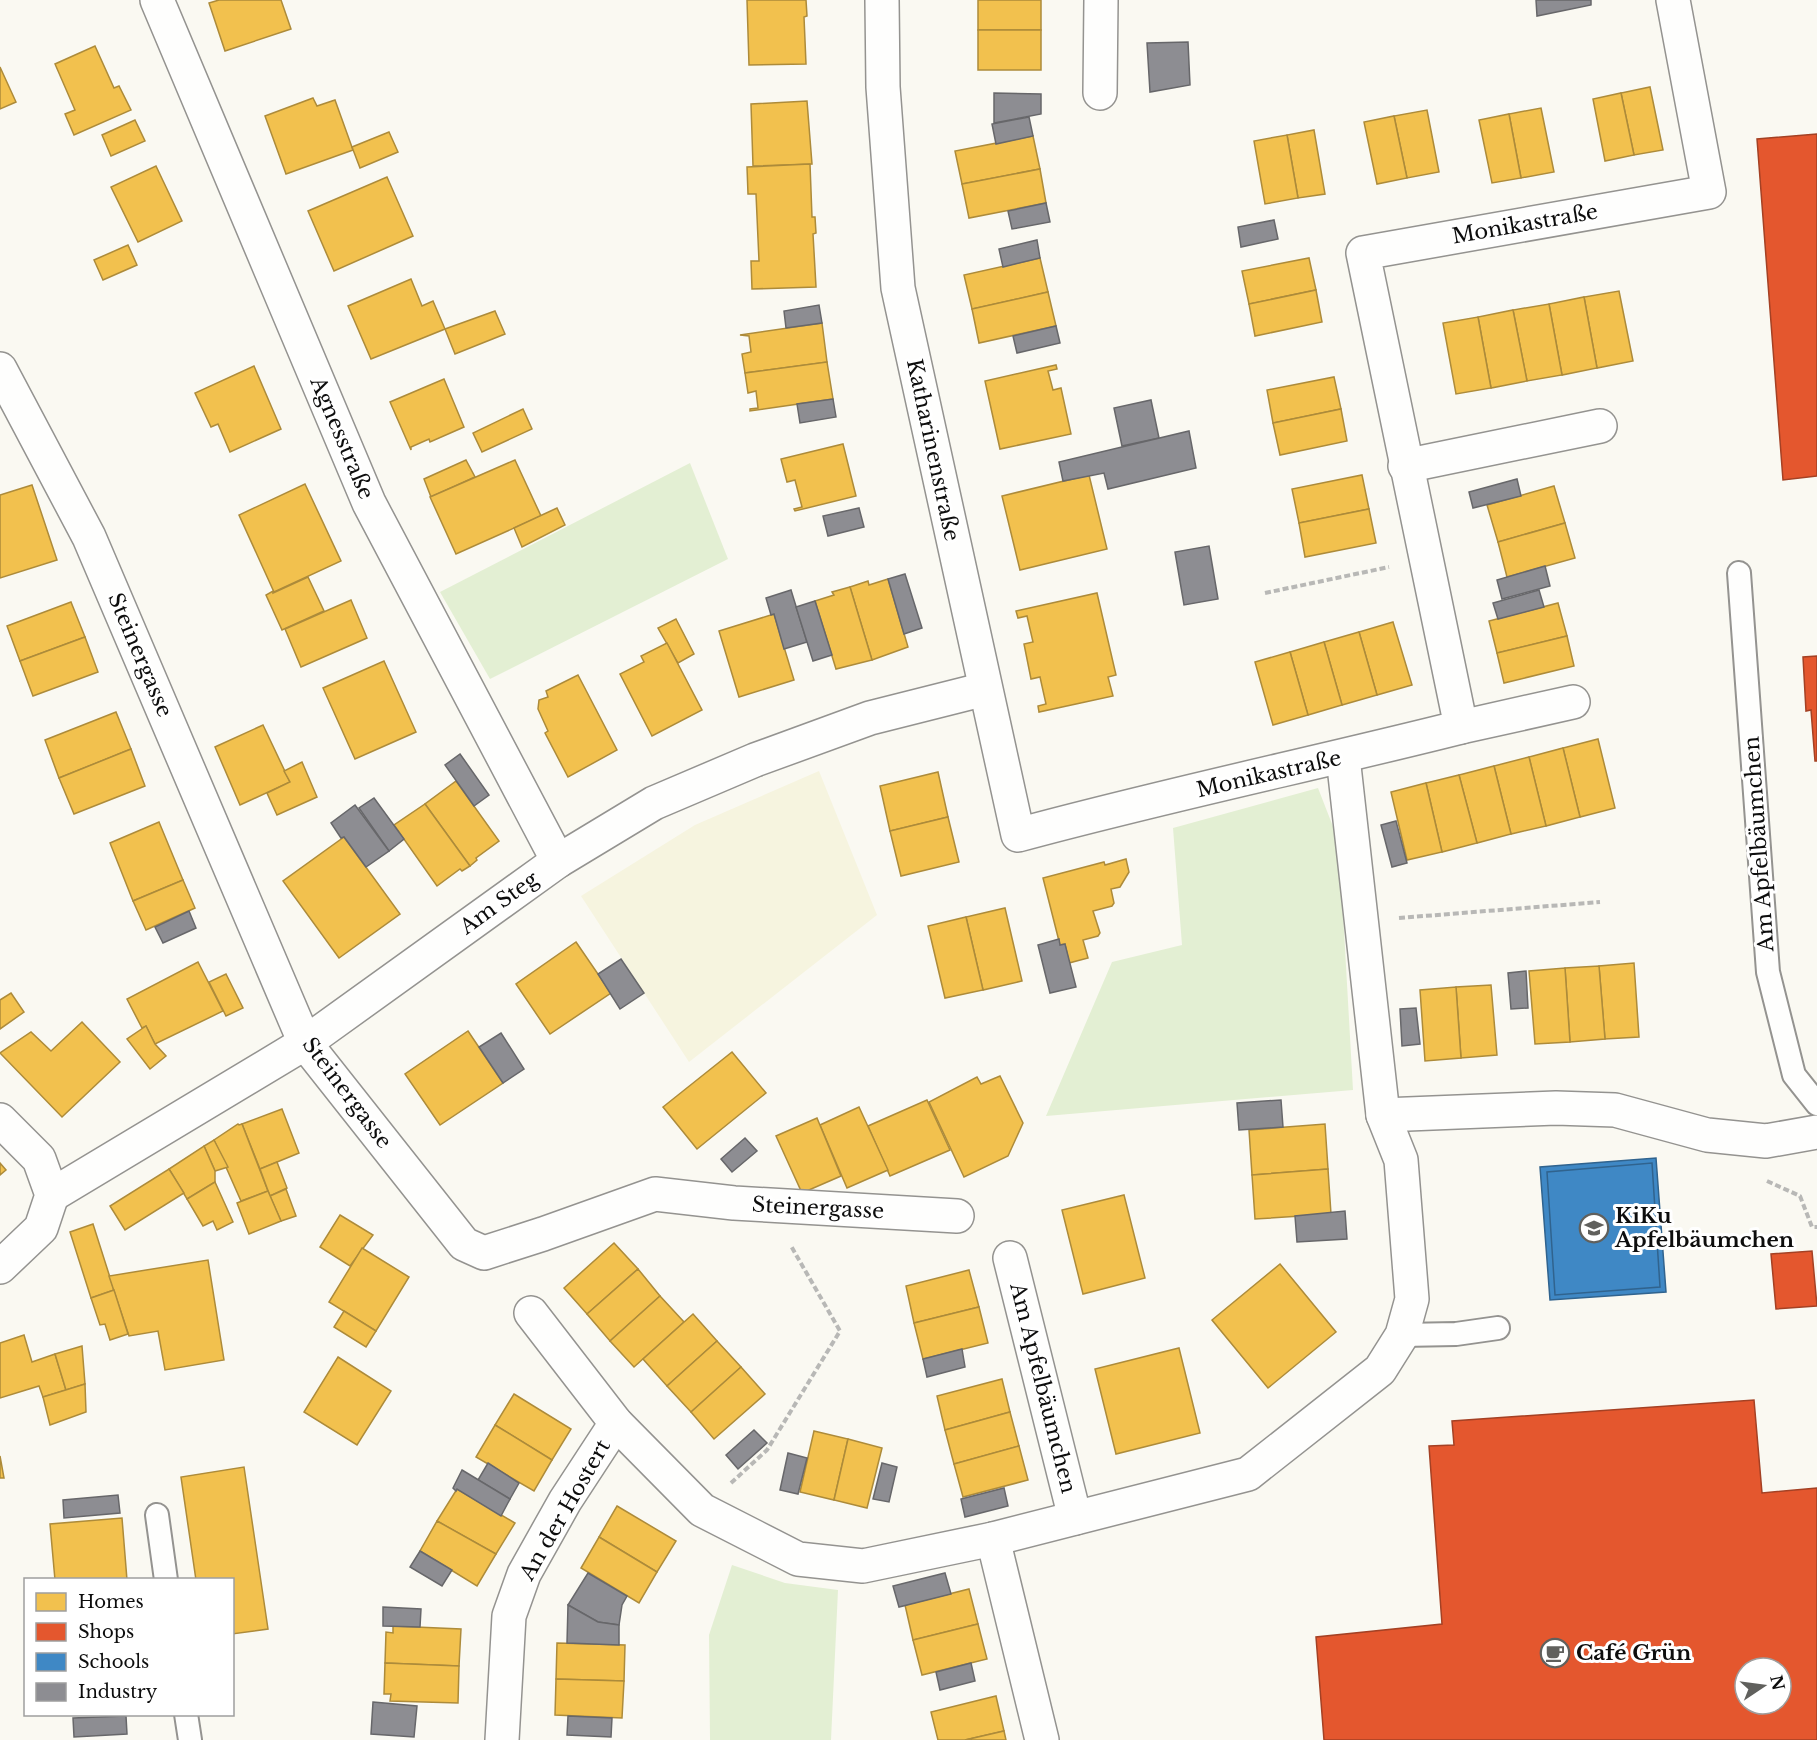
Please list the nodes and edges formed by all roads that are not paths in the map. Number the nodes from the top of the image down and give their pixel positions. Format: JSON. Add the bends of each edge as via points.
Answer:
{"nodes":[{"id":1,"x":157,"y":0,"type":"edge"},
{"id":2,"x":882,"y":0,"type":"edge"},
{"id":3,"x":1101,"y":0,"type":"edge"},
{"id":4,"x":1672,"y":0,"type":"edge"},
{"id":5,"x":1100,"y":93,"type":"dead end"},
{"id":6,"x":0,"y":369,"type":"edge"},
{"id":7,"x":1599,"y":426,"type":"dead end"},
{"id":8,"x":1405,"y":466,"type":"junction"},
{"id":9,"x":1739,"y":573,"type":"dead end"},
{"id":10,"x":985,"y":689,"type":"junction"},
{"id":11,"x":1573,"y":702,"type":"dead end"},
{"id":12,"x":1461,"y":727,"type":"junction"},
{"id":13,"x":1343,"y":757,"type":"junction"},
{"id":14,"x":1077,"y":819,"type":"joint"},
{"id":15,"x":558,"y":861,"type":"junction"},
{"id":16,"x":305,"y":1043,"type":"junction"},
{"id":17,"x":1817,"y":1104,"type":"edge"},
{"id":18,"x":1383,"y":1115,"type":"junction"},
{"id":19,"x":0,"y":1120,"type":"edge"},
{"id":20,"x":1817,"y":1132,"type":"edge"},
{"id":21,"x":52,"y":1196,"type":"junction"},
{"id":22,"x":957,"y":1216,"type":"dead end"},
{"id":23,"x":1010,"y":1258,"type":"dead end"},
{"id":24,"x":0,"y":1267,"type":"edge"},
{"id":25,"x":531,"y":1313,"type":"dead end"},
{"id":26,"x":1498,"y":1328,"type":"dead end"},
{"id":27,"x":1402,"y":1335,"type":"junction"},
{"id":28,"x":616,"y":1423,"type":"junction"},
{"id":29,"x":157,"y":1515,"type":"dead end"},
{"id":30,"x":1075,"y":1518,"type":"junction"},
{"id":31,"x":993,"y":1539,"type":"junction"},
{"id":32,"x":166,"y":1578,"type":"edge"},
{"id":33,"x":186,"y":1716,"type":"edge"},
{"id":34,"x":190,"y":1740,"type":"edge"},
{"id":35,"x":502,"y":1740,"type":"edge"},
{"id":36,"x":1042,"y":1740,"type":"edge"}],
"edges":[{"from":1,"to":15,"type":"street","name":"Agnesstraße","via":[[369,503]]},
{"from":2,"to":10,"type":"street","name":"Katharinenstraße","via":[[883,87],[898,288]]},
{"from":3,"to":5,"type":"street"},
{"from":4,"to":8,"type":"street","name":"Monikastraße","via":[[1709,192],[1363,253]]},
{"from":6,"to":16,"type":"street","name":"Steinergasse","via":[[89,537]]},
{"from":7,"to":8,"type":"street"},
{"from":8,"to":12,"type":"street","name":"Monikastraße"},
{"from":9,"to":17,"type":"lane","name":"Am Apfelbäumchen","via":[[1768,972],[1794,1075]]},
{"from":10,"to":14,"type":"street","name":"Katharinenstraße","via":[[1018,834]]},
{"from":10,"to":15,"type":"street","name":"Am Steg","via":[[870,718],[755,760],[654,803]]},
{"from":11,"to":12,"type":"street","name":"Monikastraße"},
{"from":12,"to":13,"type":"street","name":"Monikastraße"},
{"from":13,"to":14,"type":"street","name":"Monikastraße"},
{"from":13,"to":18,"type":"street","name":"Am Apfelbäumchen"},
{"from":15,"to":16,"type":"street","name":"Am Steg"},
{"from":16,"to":21,"type":"street","name":"Am Steg"},
{"from":16,"to":22,"type":"street","name":"Steinergasse","via":[[464,1244],[484,1253],[655,1194],[734,1203]]},
{"from":18,"to":20,"type":"street","via":[[1556,1108],[1615,1110],[1707,1135],[1766,1141]]},
{"from":18,"to":27,"type":"street","name":"Am Apfelbäumchen","via":[[1401,1160],[1405,1196],[1413,1299]]},
{"from":19,"to":21,"type":"street","via":[[39,1159]]},
{"from":21,"to":24,"type":"street","via":[[41,1228]]},
{"from":23,"to":30,"type":"street","name":"Am Apfelbäumchen"},
{"from":25,"to":28,"type":"street","name":"An der Hostert"},
{"from":26,"to":27,"type":"lane"},
{"from":27,"to":30,"type":"street","name":"Am Apfelbäumchen","via":[[1380,1370],[1248,1474]]},
{"from":28,"to":31,"type":"street","name":"An der Hostert","via":[[702,1510],[798,1559],[863,1566]]},
{"from":28,"to":35,"type":"street","name":"An der Hostert","via":[[524,1574],[509,1616]]},
{"from":29,"to":32,"type":"lane"},
{"from":30,"to":31,"type":"street","name":"Am Apfelbäumchen"},
{"from":31,"to":36,"type":"street"},
{"from":33,"to":34,"type":"lane"}]}
